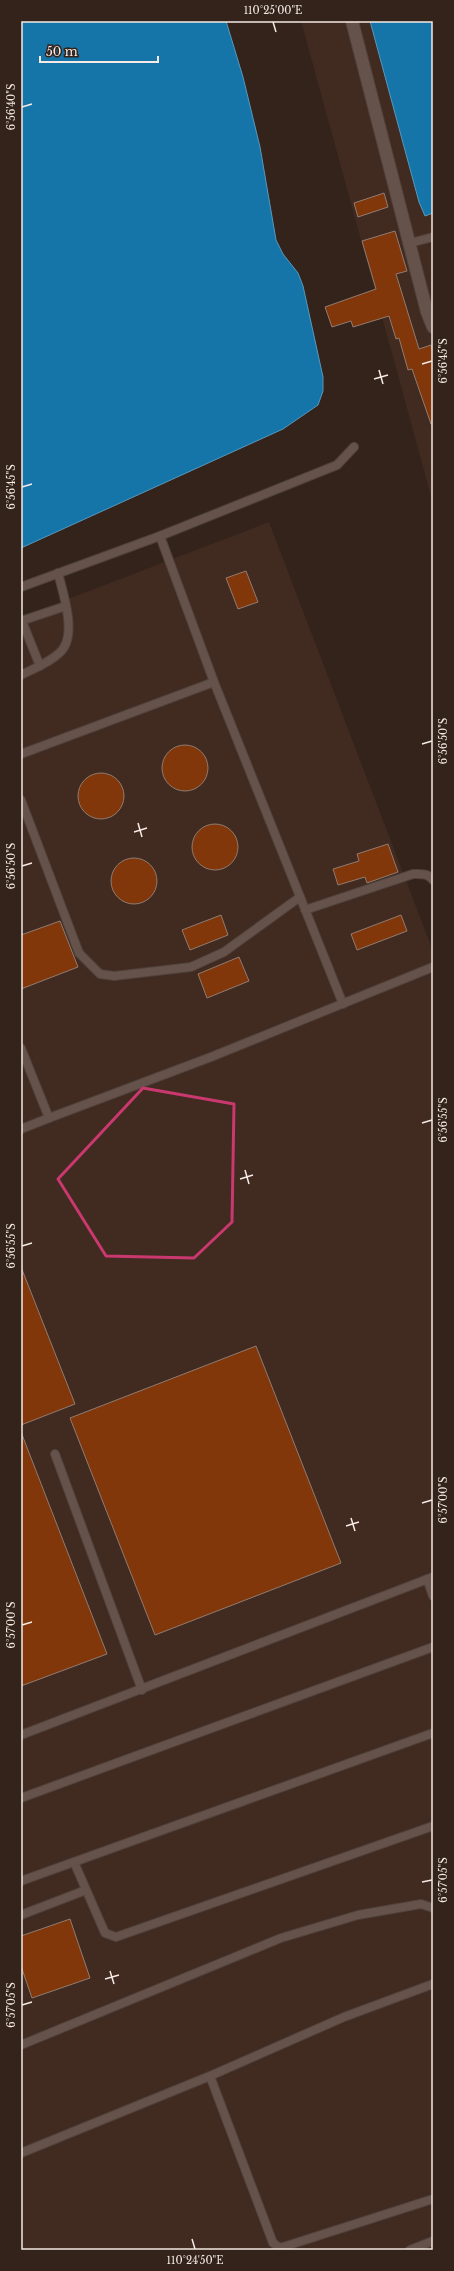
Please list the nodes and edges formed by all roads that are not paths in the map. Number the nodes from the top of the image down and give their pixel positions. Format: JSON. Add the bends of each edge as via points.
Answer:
{"nodes":[{"id":1,"x":352,"y":21,"type":"edge"},
{"id":2,"x":433,"y":237,"type":"edge"},
{"id":3,"x":410,"y":243,"type":"junction"},
{"id":4,"x":433,"y":327,"type":"edge"},
{"id":5,"x":354,"y":447,"type":"dead end"},
{"id":6,"x":160,"y":536,"type":"junction"},
{"id":7,"x":58,"y":574,"type":"junction"},
{"id":8,"x":21,"y":587,"type":"edge"},
{"id":9,"x":66,"y":606,"type":"junction"},
{"id":10,"x":21,"y":621,"type":"edge"},
{"id":11,"x":40,"y":666,"type":"junction"},
{"id":12,"x":21,"y":675,"type":"edge"},
{"id":13,"x":214,"y":682,"type":"junction"},
{"id":14,"x":21,"y":754,"type":"edge"},
{"id":15,"x":21,"y":800,"type":"edge"},
{"id":16,"x":433,"y":880,"type":"edge"},
{"id":17,"x":300,"y":896,"type":"junction"},
{"id":18,"x":305,"y":910,"type":"junction"},
{"id":19,"x":433,"y":967,"type":"edge"},
{"id":20,"x":343,"y":1004,"type":"junction"},
{"id":21,"x":21,"y":1048,"type":"edge"},
{"id":22,"x":49,"y":1118,"type":"junction"},
{"id":23,"x":21,"y":1129,"type":"edge"},
{"id":24,"x":55,"y":1454,"type":"dead end"},
{"id":25,"x":430,"y":1578,"type":"edge"},
{"id":26,"x":433,"y":1596,"type":"edge"},
{"id":27,"x":433,"y":1647,"type":"edge"},
{"id":28,"x":142,"y":1690,"type":"junction"},
{"id":29,"x":433,"y":1733,"type":"edge"},
{"id":30,"x":21,"y":1735,"type":"edge"},
{"id":31,"x":21,"y":1798,"type":"edge"},
{"id":32,"x":433,"y":1826,"type":"edge"},
{"id":33,"x":74,"y":1862,"type":"junction"},
{"id":34,"x":21,"y":1880,"type":"edge"},
{"id":35,"x":86,"y":1890,"type":"junction"},
{"id":36,"x":433,"y":1908,"type":"edge"},
{"id":37,"x":21,"y":1915,"type":"edge"},
{"id":38,"x":433,"y":1984,"type":"edge"},
{"id":39,"x":21,"y":2045,"type":"edge"},
{"id":40,"x":210,"y":2076,"type":"junction"},
{"id":41,"x":21,"y":2153,"type":"edge"},
{"id":42,"x":433,"y":2199,"type":"edge"},
{"id":43,"x":433,"y":2241,"type":"edge"},
{"id":44,"x":410,"y":2250,"type":"edge"}],
"edges":[{"from":1,"to":3,"type":"street"},
{"from":2,"to":3,"type":"lane"},
{"from":3,"to":4,"type":"street"},
{"from":5,"to":6,"type":"lane","via":[[337,465]]},
{"from":6,"to":7,"type":"lane"},
{"from":6,"to":13,"type":"lane"},
{"from":7,"to":8,"type":"lane"},
{"from":7,"to":9,"type":"lane"},
{"from":9,"to":10,"type":"lane"},
{"from":9,"to":11,"type":"lane","via":[[69,633],[63,649]]},
{"from":10,"to":11,"type":"lane"},
{"from":11,"to":12,"type":"lane"},
{"from":13,"to":14,"type":"lane"},
{"from":13,"to":17,"type":"lane"},
{"from":15,"to":17,"type":"lane","via":[[78,953],[100,974],[114,976],[191,967],[224,952]]},
{"from":16,"to":18,"type":"lane","via":[[423,874],[413,874]]},
{"from":17,"to":18,"type":"lane"},
{"from":18,"to":20,"type":"lane"},
{"from":19,"to":20,"type":"lane"},
{"from":20,"to":22,"type":"lane"},
{"from":21,"to":22,"type":"lane"},
{"from":22,"to":23,"type":"lane"},
{"from":24,"to":28,"type":"lane"},
{"from":25,"to":26,"type":"lane"},
{"from":25,"to":28,"type":"lane"},
{"from":27,"to":31,"type":"lane"},
{"from":28,"to":30,"type":"lane"},
{"from":29,"to":33,"type":"lane"},
{"from":32,"to":35,"type":"lane","via":[[116,1937],[105,1933]]},
{"from":33,"to":34,"type":"lane"},
{"from":33,"to":35,"type":"lane"},
{"from":35,"to":37,"type":"lane"},
{"from":36,"to":39,"type":"lane","via":[[421,1904],[358,1915],[281,1938]]},
{"from":38,"to":40,"type":"lane","via":[[344,2017]]},
{"from":40,"to":41,"type":"lane"},
{"from":40,"to":42,"type":"lane","via":[[276,2246],[280,2248]]},
{"from":43,"to":44,"type":"lane"}]}
